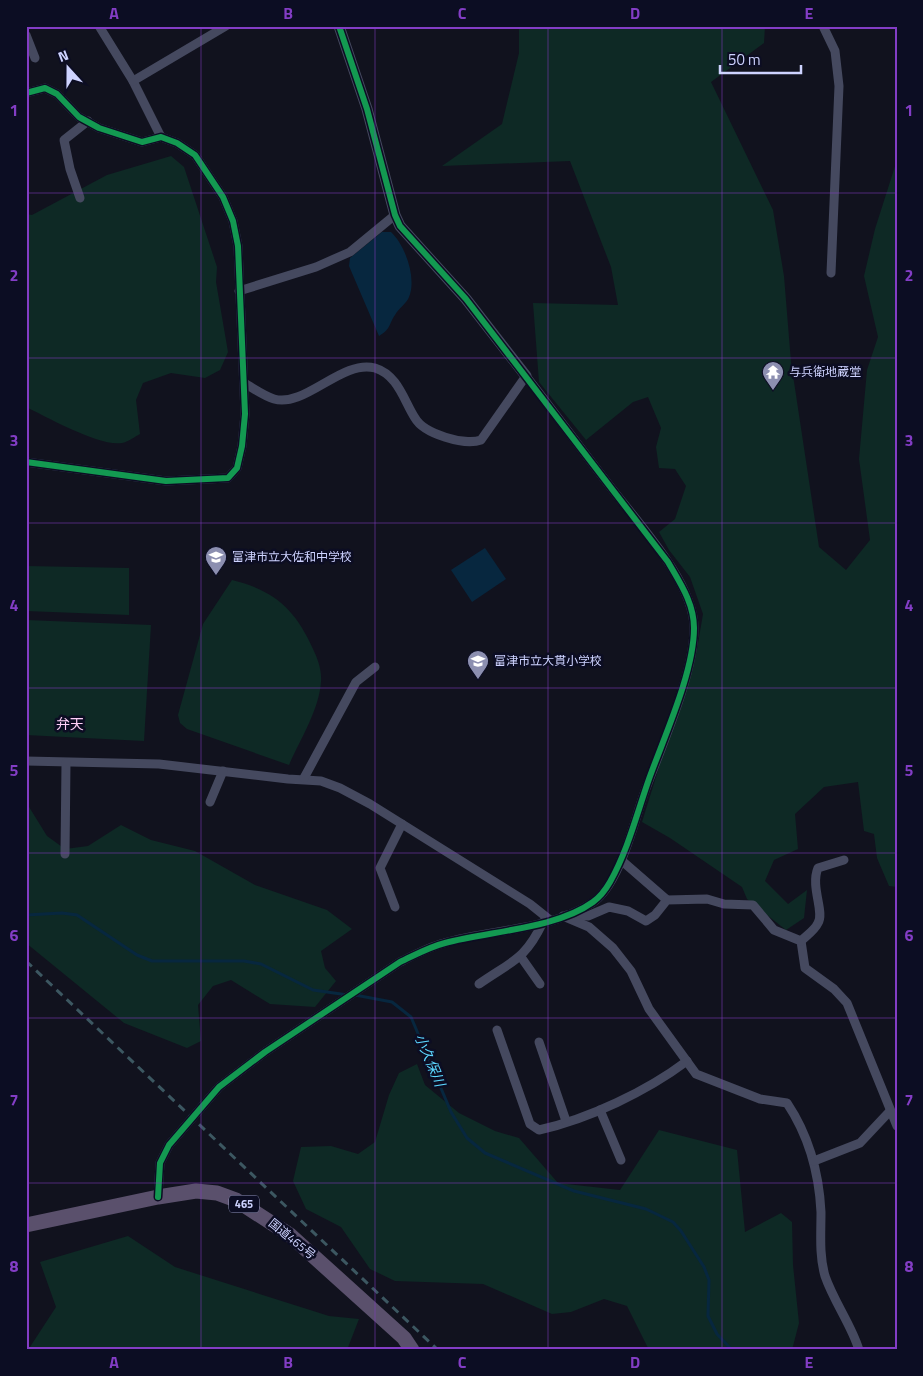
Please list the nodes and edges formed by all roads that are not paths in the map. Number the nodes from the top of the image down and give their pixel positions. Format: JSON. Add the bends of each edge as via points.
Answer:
{"nodes":[{"id":1,"x":99,"y":26,"type":"edge"},
{"id":2,"x":226,"y":26,"type":"edge"},
{"id":3,"x":822,"y":26,"type":"edge"},
{"id":4,"x":339,"y":27,"type":"edge"},
{"id":5,"x":26,"y":35,"type":"edge"},
{"id":6,"x":35,"y":58,"type":"dead end"},
{"id":7,"x":133,"y":81,"type":"junction"},
{"id":8,"x":26,"y":94,"type":"edge"},
{"id":9,"x":88,"y":121,"type":"junction"},
{"id":10,"x":161,"y":137,"type":"junction"},
{"id":11,"x":80,"y":198,"type":"dead end"},
{"id":12,"x":395,"y":215,"type":"junction"},
{"id":13,"x":831,"y":274,"type":"dead end"},
{"id":14,"x":238,"y":292,"type":"junction"},
{"id":15,"x":526,"y":376,"type":"junction"},
{"id":16,"x":244,"y":383,"type":"junction"},
{"id":17,"x":26,"y":462,"type":"edge"},
{"id":18,"x":375,"y":667,"type":"dead end"},
{"id":19,"x":26,"y":761,"type":"edge"},
{"id":20,"x":66,"y":763,"type":"junction"},
{"id":21,"x":223,"y":771,"type":"junction"},
{"id":22,"x":304,"y":778,"type":"junction"},
{"id":23,"x":210,"y":802,"type":"dead end"},
{"id":24,"x":402,"y":824,"type":"junction"},
{"id":25,"x":65,"y":854,"type":"dead end"},
{"id":26,"x":621,"y":860,"type":"junction"},
{"id":27,"x":844,"y":860,"type":"dead end"},
{"id":28,"x":667,"y":900,"type":"junction"},
{"id":29,"x":396,"y":907,"type":"dead end"},
{"id":30,"x":565,"y":915,"type":"junction"},
{"id":31,"x":546,"y":921,"type":"junction"},
{"id":32,"x":801,"y":941,"type":"junction"},
{"id":33,"x":521,"y":957,"type":"junction"},
{"id":34,"x":479,"y":984,"type":"dead end"},
{"id":35,"x":540,"y":984,"type":"dead end"},
{"id":36,"x":496,"y":1030,"type":"dead end"},
{"id":37,"x":539,"y":1042,"type":"dead end"},
{"id":38,"x":687,"y":1061,"type":"junction"},
{"id":39,"x":600,"y":1110,"type":"junction"},
{"id":40,"x":890,"y":1111,"type":"junction"},
{"id":41,"x":566,"y":1121,"type":"junction"},
{"id":42,"x":897,"y":1126,"type":"edge"},
{"id":43,"x":621,"y":1160,"type":"dead end"},
{"id":44,"x":814,"y":1161,"type":"junction"},
{"id":45,"x":158,"y":1197,"type":"junction"},
{"id":46,"x":26,"y":1225,"type":"edge"},
{"id":47,"x":412,"y":1350,"type":"edge"},
{"id":48,"x":859,"y":1350,"type":"edge"}],
"edges":[{"from":1,"to":7,"type":"street"},
{"from":2,"to":7,"type":"street"},
{"from":3,"to":13,"type":"street","via":[[835,51],[839,86]]},
{"from":4,"to":12,"type":"street","via":[[367,109]]},
{"from":5,"to":6,"type":"street"},
{"from":7,"to":10,"type":"street"},
{"from":8,"to":9,"type":"street","via":[[45,88],[57,94],[78,117]]},
{"from":9,"to":10,"type":"street","via":[[111,133],[142,142]]},
{"from":9,"to":11,"type":"street","via":[[64,140]]},
{"from":10,"to":14,"type":"street","via":[[178,143],[195,155],[223,197],[233,221],[238,246]]},
{"from":12,"to":14,"type":"street","via":[[350,252]]},
{"from":12,"to":15,"type":"street","via":[[400,226],[466,299]]},
{"from":14,"to":16,"type":"street"},
{"from":15,"to":16,"type":"street","via":[[481,440],[472,443],[451,439],[416,420],[400,388],[376,368],[363,367],[346,373],[289,400],[274,399]]},
{"from":15,"to":26,"type":"street","via":[[668,562],[689,601],[693,616],[694,645],[682,688]]},
{"from":16,"to":17,"type":"street","via":[[242,446],[237,468],[228,478],[166,481]]},
{"from":18,"to":22,"type":"street","via":[[356,682]]},
{"from":19,"to":20,"type":"street"},
{"from":20,"to":21,"type":"street","via":[[159,764]]},
{"from":20,"to":25,"type":"street"},
{"from":21,"to":22,"type":"street"},
{"from":21,"to":23,"type":"street"},
{"from":22,"to":24,"type":"street","via":[[340,788]]},
{"from":24,"to":29,"type":"street","via":[[380,868]]},
{"from":24,"to":31,"type":"street","via":[[530,904]]},
{"from":26,"to":28,"type":"street"},
{"from":26,"to":30,"type":"street","via":[[602,894],[592,903]]},
{"from":27,"to":32,"type":"street","via":[[818,868],[814,878],[821,916],[819,923]]},
{"from":28,"to":30,"type":"street","via":[[646,921],[628,911],[609,907],[588,916]]},
{"from":28,"to":32,"type":"street","via":[[707,899],[724,904],[753,905],[774,930]]},
{"from":30,"to":31,"type":"street"},
{"from":30,"to":38,"type":"street","via":[[589,927],[613,948],[631,971],[649,1009]]},
{"from":31,"to":33,"type":"street"},
{"from":31,"to":45,"type":"street","via":[[445,943],[400,962],[264,1052],[219,1087],[169,1145],[160,1163]]},
{"from":32,"to":40,"type":"street","via":[[805,968],[834,988],[847,1003]]},
{"from":33,"to":34,"type":"street"},
{"from":33,"to":35,"type":"street"},
{"from":36,"to":41,"type":"street","via":[[530,1124],[539,1130]]},
{"from":37,"to":41,"type":"street"},
{"from":38,"to":39,"type":"street","via":[[660,1082]]},
{"from":38,"to":44,"type":"street","via":[[696,1074],[760,1099],[787,1103],[802,1125]]},
{"from":39,"to":41,"type":"street"},
{"from":39,"to":43,"type":"street"},
{"from":40,"to":42,"type":"street"},
{"from":40,"to":44,"type":"street","via":[[860,1143]]},
{"from":44,"to":48,"type":"street","via":[[820,1196],[820,1248],[825,1276]]},
{"from":45,"to":46,"type":"highway","name":"国道465号","number":"465"},
{"from":45,"to":47,"type":"highway","name":"国道465号","number":"465","via":[[196,1191],[217,1193],[260,1213],[297,1241],[404,1338]]}]}
